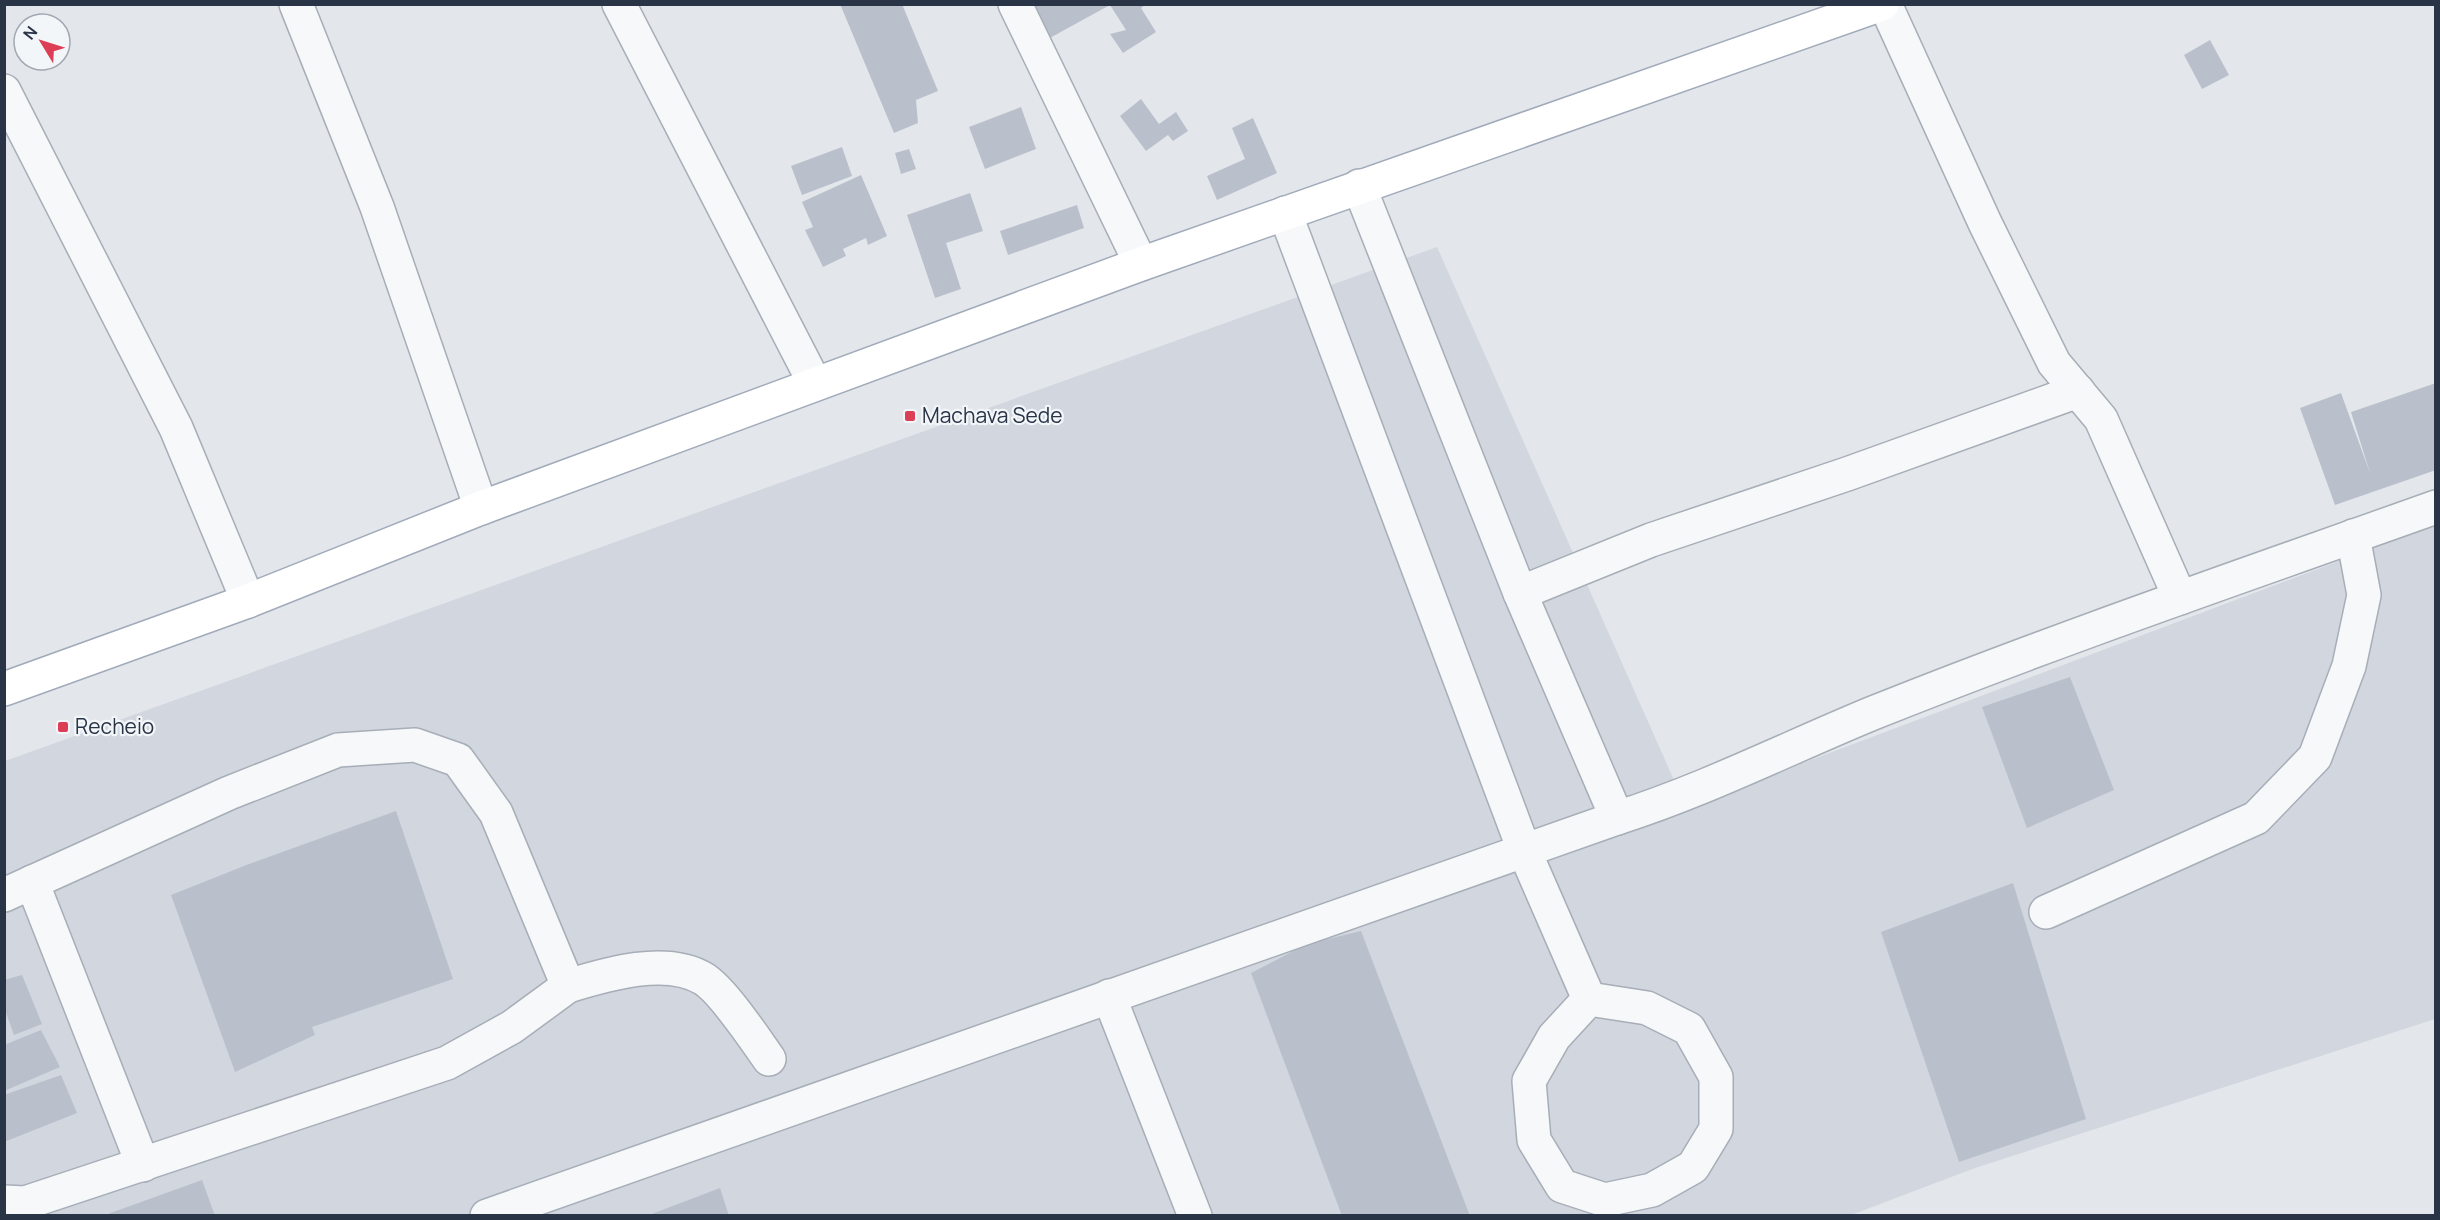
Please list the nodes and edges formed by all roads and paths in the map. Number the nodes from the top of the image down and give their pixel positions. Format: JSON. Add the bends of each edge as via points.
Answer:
{"nodes":[{"id":1,"x":296,"y":4,"type":"edge"},
{"id":2,"x":619,"y":4,"type":"edge"},
{"id":3,"x":1016,"y":4,"type":"edge"},
{"id":4,"x":1883,"y":4,"type":"edge"},
{"id":5,"x":4,"y":91,"type":"edge"},
{"id":6,"x":1359,"y":186,"type":"junction"},
{"id":7,"x":1285,"y":213,"type":"junction"},
{"id":8,"x":1142,"y":264,"type":"junction"},
{"id":9,"x":815,"y":384,"type":"junction"},
{"id":10,"x":2078,"y":392,"type":"junction"},
{"id":11,"x":2436,"y":507,"type":"edge"},
{"id":12,"x":480,"y":508,"type":"junction"},
{"id":13,"x":2353,"y":536,"type":"junction"},
{"id":14,"x":1520,"y":593,"type":"junction"},
{"id":15,"x":2180,"y":598,"type":"junction"},
{"id":16,"x":248,"y":601,"type":"junction"},
{"id":17,"x":4,"y":689,"type":"edge"},
{"id":18,"x":1617,"y":818,"type":"junction"},
{"id":19,"x":1524,"y":850,"type":"junction"},
{"id":20,"x":19,"y":888,"type":"edge"},
{"id":21,"x":2046,"y":912,"type":"dead end"},
{"id":22,"x":568,"y":986,"type":"junction"},
{"id":23,"x":1109,"y":996,"type":"junction"},
{"id":24,"x":1589,"y":999,"type":"junction"},
{"id":25,"x":769,"y":1059,"type":"dead end"},
{"id":26,"x":143,"y":1165,"type":"junction"},
{"id":27,"x":4,"y":1202,"type":"edge"},
{"id":28,"x":487,"y":1215,"type":"edge"},
{"id":29,"x":1195,"y":1215,"type":"edge"}],
"edges":[{"from":1,"to":12,"type":"street","via":[[377,207]]},
{"from":2,"to":9,"type":"street"},
{"from":3,"to":8,"type":"street"},
{"from":4,"to":6,"type":"main road"},
{"from":4,"to":10,"type":"street","via":[[2049,353]]},
{"from":5,"to":16,"type":"street","via":[[176,428]]},
{"from":6,"to":7,"type":"main road"},
{"from":6,"to":14,"type":"street"},
{"from":7,"to":8,"type":"main road"},
{"from":7,"to":19,"type":"street"},
{"from":8,"to":9,"type":"main road"},
{"from":9,"to":12,"type":"main road"},
{"from":10,"to":14,"type":"street","via":[[1651,540]]},
{"from":10,"to":15,"type":"street","via":[[2102,419]]},
{"from":11,"to":13,"type":"street"},
{"from":12,"to":16,"type":"main road"},
{"from":13,"to":15,"type":"street"},
{"from":13,"to":21,"type":"street","via":[[2364,595],[2349,666],[2315,757],[2256,818]]},
{"from":14,"to":18,"type":"street"},
{"from":15,"to":18,"type":"street","via":[[1874,713],[1658,805]]},
{"from":16,"to":17,"type":"main road"},
{"from":18,"to":19,"type":"street"},
{"from":19,"to":23,"type":"street"},
{"from":19,"to":24,"type":"street"},
{"from":20,"to":22,"type":"street","via":[[229,793],[338,750],[415,745],[458,760],[496,813]]},
{"from":20,"to":26,"type":"street"},
{"from":22,"to":25,"type":"street","via":[[619,970],[680,969],[705,980],[743,1022]]},
{"from":22,"to":26,"type":"street","via":[[512,1027],[447,1063]]},
{"from":23,"to":28,"type":"street"},
{"from":23,"to":29,"type":"street"},
{"from":24,"to":24,"type":"street","via":[[1554,1037],[1529,1081],[1534,1140],[1562,1186],[1605,1200],[1652,1190],[1693,1167],[1716,1129],[1716,1077],[1689,1029],[1647,1008]]},
{"from":26,"to":27,"type":"street","via":[[25,1203]]}]}
